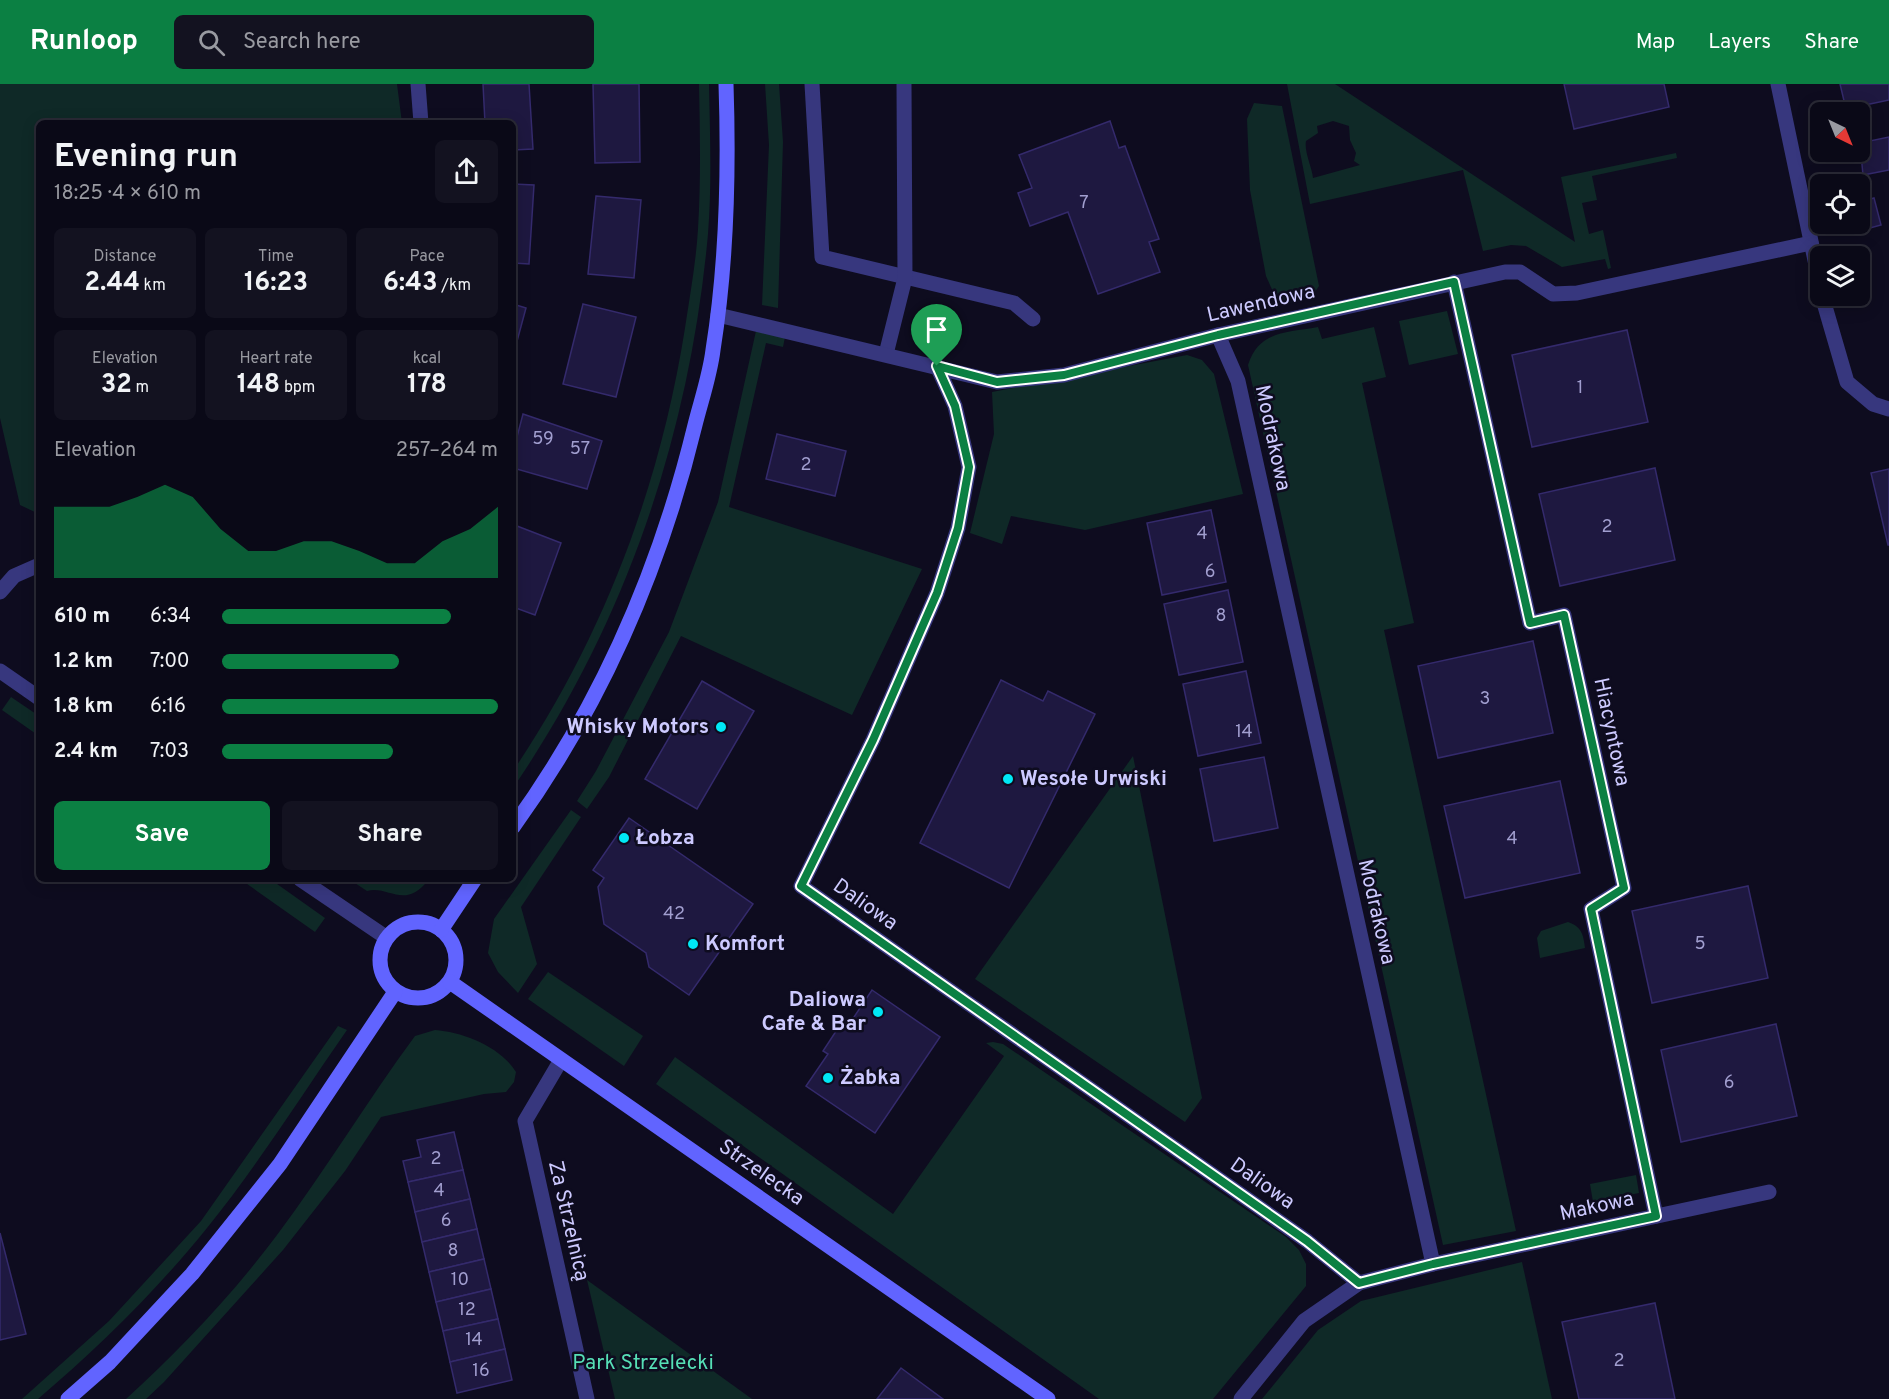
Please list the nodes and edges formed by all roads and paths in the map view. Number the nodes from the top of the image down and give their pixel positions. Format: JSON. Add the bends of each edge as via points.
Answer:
{"nodes":[{"id":1,"x":418,"y":84,"type":"edge"},
{"id":2,"x":726,"y":84,"type":"edge"},
{"id":3,"x":812,"y":84,"type":"edge"},
{"id":4,"x":904,"y":84,"type":"edge"},
{"id":5,"x":1778,"y":84,"type":"edge"},
{"id":6,"x":421,"y":120,"type":"edge"},
{"id":7,"x":1811,"y":243,"type":"junction"},
{"id":8,"x":1812,"y":246,"type":"edge"},
{"id":9,"x":905,"y":278,"type":"junction"},
{"id":10,"x":1454,"y":282,"type":"junction"},
{"id":11,"x":1825,"y":306,"type":"edge"},
{"id":12,"x":718,"y":315,"type":"junction"},
{"id":13,"x":1032,"y":319,"type":"dead end"},
{"id":14,"x":1218,"y":335,"type":"junction"},
{"id":15,"x":886,"y":354,"type":"junction"},
{"id":16,"x":937,"y":366,"type":"junction"},
{"id":17,"x":1889,"y":409,"type":"edge"},
{"id":18,"x":36,"y":566,"type":"edge"},
{"id":19,"x":0,"y":592,"type":"edge"},
{"id":20,"x":0,"y":671,"type":"edge"},
{"id":21,"x":36,"y":696,"type":"edge"},
{"id":22,"x":516,"y":822,"type":"edge"},
{"id":23,"x":304,"y":882,"type":"edge"},
{"id":24,"x":473,"y":882,"type":"edge"},
{"id":25,"x":441,"y":930,"type":"junction"},
{"id":26,"x":387,"y":938,"type":"junction"},
{"id":27,"x":450,"y":982,"type":"junction"},
{"id":28,"x":395,"y":992,"type":"junction"},
{"id":29,"x":561,"y":1060,"type":"junction"},
{"id":30,"x":1769,"y":1192,"type":"dead end"},
{"id":31,"x":1656,"y":1216,"type":"junction"},
{"id":32,"x":1433,"y":1264,"type":"junction"},
{"id":33,"x":1359,"y":1283,"type":"junction"},
{"id":34,"x":68,"y":1399,"type":"edge"},
{"id":35,"x":587,"y":1399,"type":"edge"},
{"id":36,"x":1048,"y":1399,"type":"edge"},
{"id":37,"x":1241,"y":1399,"type":"edge"}],
"edges":[{"from":1,"to":6,"type":"street"},
{"from":2,"to":12,"type":"street","via":[[728,201]]},
{"from":3,"to":9,"type":"street","via":[[822,257]]},
{"from":4,"to":9,"type":"street"},
{"from":5,"to":7,"type":"street"},
{"from":7,"to":8,"type":"street"},
{"from":7,"to":10,"type":"street","name":"Lawendowa","via":[[1577,293],[1553,294],[1520,272]]},
{"from":9,"to":13,"type":"street","via":[[1014,303]]},
{"from":9,"to":15,"type":"street"},
{"from":10,"to":14,"type":"street","name":"Lawendowa"},
{"from":10,"to":31,"type":"street","name":"Hiacyntowa","via":[[1530,623],[1564,615],[1624,888],[1591,909]]},
{"from":11,"to":17,"type":"street","via":[[1847,382],[1873,404]]},
{"from":12,"to":15,"type":"street","name":"Lawendowa"},
{"from":12,"to":22,"type":"street","via":[[691,444],[672,514],[646,585],[576,729]]},
{"from":14,"to":16,"type":"street","name":"Lawendowa","via":[[1050,377],[997,382]]},
{"from":14,"to":32,"type":"street","name":"Modrakowa","via":[[1238,381]]},
{"from":15,"to":16,"type":"street","name":"Lawendowa"},
{"from":16,"to":33,"type":"street","name":"Daliowa","via":[[955,406],[969,467],[958,528],[937,593],[887,708],[801,886],[1307,1241]]},
{"from":18,"to":19,"type":"street","via":[[14,576]]},
{"from":20,"to":21,"type":"street"},
{"from":23,"to":26,"type":"street"},
{"from":24,"to":25,"type":"street"},
{"from":25,"to":26,"type":"street","via":[[430,924],[412,923]]},
{"from":25,"to":27,"type":"street","via":[[455,948],[457,960]]},
{"from":26,"to":28,"type":"street","via":[[380,961],[382,973]]},
{"from":27,"to":28,"type":"street","via":[[431,997],[413,998]]},
{"from":27,"to":29,"type":"street","name":"Strzelecka"},
{"from":28,"to":34,"type":"street","via":[[280,1164],[192,1274],[110,1362]]},
{"from":29,"to":35,"type":"street","name":"Za Strzelnicą","via":[[525,1121]]},
{"from":29,"to":36,"type":"street","name":"Strzelecka"},
{"from":30,"to":31,"type":"street","name":"Makowa"},
{"from":31,"to":32,"type":"street","name":"Makowa"},
{"from":32,"to":33,"type":"street"},
{"from":33,"to":37,"type":"street","via":[[1304,1321]]}]}
